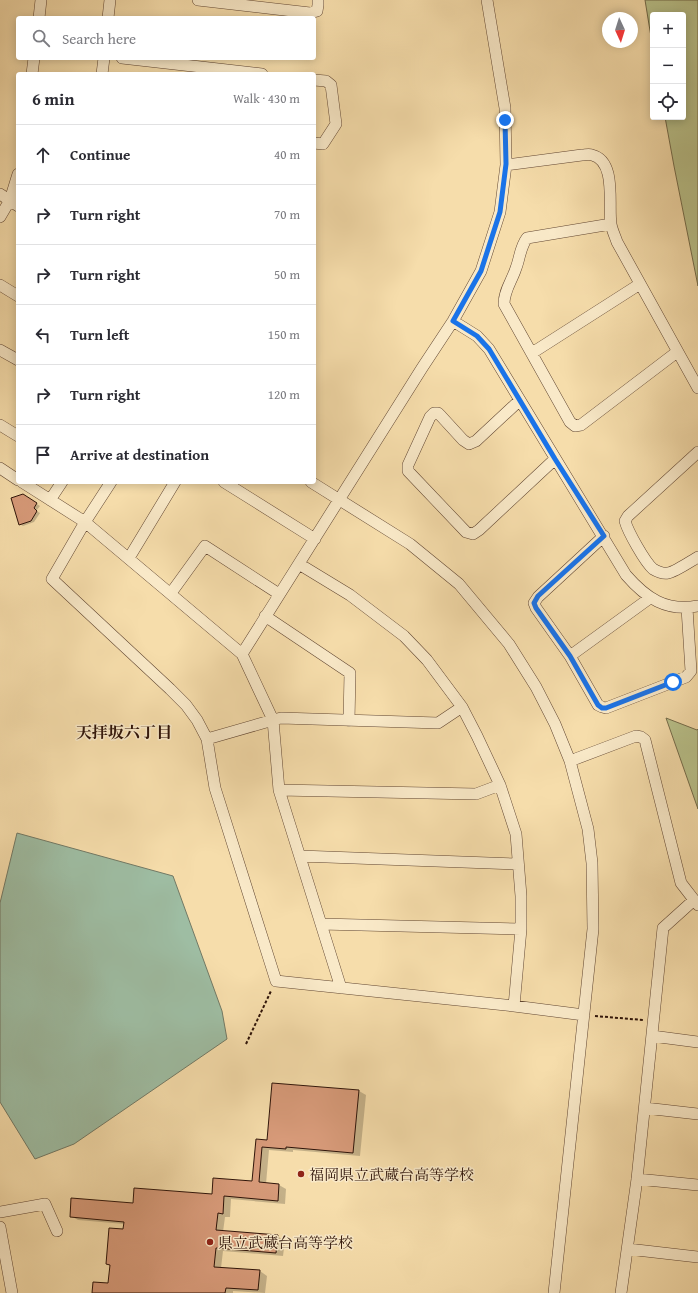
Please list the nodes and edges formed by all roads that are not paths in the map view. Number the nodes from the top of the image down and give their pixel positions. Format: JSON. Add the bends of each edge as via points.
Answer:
{"nodes":[{"id":1,"x":41,"y":0,"type":"edge"},
{"id":2,"x":110,"y":0,"type":"edge"},
{"id":3,"x":198,"y":0,"type":"edge"},
{"id":4,"x":318,"y":0,"type":"edge"},
{"id":5,"x":487,"y":0,"type":"edge"},
{"id":6,"x":39,"y":16,"type":"edge"},
{"id":7,"x":108,"y":16,"type":"edge"},
{"id":8,"x":34,"y":60,"type":"edge"},
{"id":9,"x":104,"y":60,"type":"edge"},
{"id":10,"x":140,"y":60,"type":"edge"},
{"id":11,"x":32,"y":72,"type":"edge"},
{"id":12,"x":102,"y":72,"type":"edge"},
{"id":13,"x":244,"y":72,"type":"edge"},
{"id":14,"x":316,"y":80,"type":"edge"},
{"id":15,"x":316,"y":143,"type":"edge"},
{"id":16,"x":506,"y":164,"type":"junction"},
{"id":17,"x":16,"y":180,"type":"edge"},
{"id":18,"x":9,"y":200,"type":"edge"},
{"id":19,"x":0,"y":217,"type":"edge"},
{"id":20,"x":611,"y":224,"type":"junction"},
{"id":21,"x":640,"y":284,"type":"junction"},
{"id":22,"x":0,"y":285,"type":"edge"},
{"id":23,"x":16,"y":295,"type":"edge"},
{"id":24,"x":453,"y":321,"type":"junction"},
{"id":25,"x":0,"y":350,"type":"edge"},
{"id":26,"x":677,"y":352,"type":"junction"},
{"id":27,"x":532,"y":353,"type":"junction"},
{"id":28,"x":16,"y":359,"type":"edge"},
{"id":29,"x":698,"y":388,"type":"edge"},
{"id":30,"x":520,"y":400,"type":"junction"},
{"id":31,"x":0,"y":425,"type":"edge"},
{"id":32,"x":16,"y":435,"type":"edge"},
{"id":33,"x":698,"y":452,"type":"edge"},
{"id":34,"x":555,"y":459,"type":"junction"},
{"id":35,"x":0,"y":468,"type":"edge"},
{"id":36,"x":16,"y":479,"type":"edge"},
{"id":37,"x":25,"y":484,"type":"edge"},
{"id":38,"x":61,"y":484,"type":"edge"},
{"id":39,"x":110,"y":484,"type":"edge"},
{"id":40,"x":174,"y":484,"type":"edge"},
{"id":41,"x":227,"y":484,"type":"edge"},
{"id":42,"x":314,"y":484,"type":"edge"},
{"id":43,"x":50,"y":500,"type":"junction"},
{"id":44,"x":339,"y":500,"type":"junction"},
{"id":45,"x":86,"y":522,"type":"junction"},
{"id":46,"x":604,"y":536,"type":"junction"},
{"id":47,"x":315,"y":539,"type":"junction"},
{"id":48,"x":698,"y":557,"type":"edge"},
{"id":49,"x":128,"y":558,"type":"junction"},
{"id":50,"x":299,"y":564,"type":"junction"},
{"id":51,"x":171,"y":593,"type":"junction"},
{"id":52,"x":279,"y":594,"type":"junction"},
{"id":53,"x":650,"y":598,"type":"junction"},
{"id":54,"x":692,"y":607,"type":"edge"},
{"id":55,"x":265,"y":616,"type":"junction"},
{"id":56,"x":242,"y":654,"type":"junction"},
{"id":57,"x":570,"y":656,"type":"junction"},
{"id":58,"x":462,"y":707,"type":"junction"},
{"id":59,"x":273,"y":720,"type":"junction"},
{"id":60,"x":349,"y":721,"type":"junction"},
{"id":61,"x":207,"y":739,"type":"junction"},
{"id":62,"x":570,"y":761,"type":"junction"},
{"id":63,"x":500,"y":785,"type":"junction"},
{"id":64,"x":279,"y":790,"type":"junction"},
{"id":65,"x":300,"y":856,"type":"junction"},
{"id":66,"x":518,"y":864,"type":"junction"},
{"id":67,"x":696,"y":902,"type":"edge"},
{"id":68,"x":321,"y":924,"type":"junction"},
{"id":69,"x":521,"y":929,"type":"junction"},
{"id":70,"x":341,"y":988,"type":"junction"},
{"id":71,"x":514,"y":1006,"type":"junction"},
{"id":72,"x":584,"y":1015,"type":"junction"},
{"id":73,"x":652,"y":1036,"type":"junction"},
{"id":74,"x":698,"y":1042,"type":"edge"},
{"id":75,"x":645,"y":1108,"type":"junction"},
{"id":76,"x":698,"y":1114,"type":"edge"},
{"id":77,"x":637,"y":1179,"type":"junction"},
{"id":78,"x":698,"y":1185,"type":"edge"},
{"id":79,"x":0,"y":1212,"type":"edge"},
{"id":80,"x":0,"y":1227,"type":"edge"},
{"id":81,"x":57,"y":1231,"type":"dead end"},
{"id":82,"x":628,"y":1250,"type":"junction"},
{"id":83,"x":698,"y":1256,"type":"edge"},
{"id":84,"x":12,"y":1293,"type":"edge"},
{"id":85,"x":554,"y":1293,"type":"edge"},
{"id":86,"x":621,"y":1293,"type":"edge"}],
"edges":[{"from":1,"to":6,"type":"street"},
{"from":2,"to":7,"type":"street"},
{"from":3,"to":4,"type":"street","via":[[310,13],[317,11]]},
{"from":5,"to":16,"type":"street","via":[[505,108]]},
{"from":8,"to":11,"type":"street"},
{"from":9,"to":12,"type":"street"},
{"from":10,"to":13,"type":"street"},
{"from":14,"to":15,"type":"street","via":[[326,81],[331,85],[336,124],[323,144]]},
{"from":16,"to":20,"type":"street","via":[[582,155],[599,158],[608,174]]},
{"from":16,"to":24,"type":"street","via":[[500,212],[481,271]]},
{"from":17,"to":18,"type":"street"},
{"from":18,"to":19,"type":"street"},
{"from":20,"to":21,"type":"street","via":[[617,242]]},
{"from":20,"to":27,"type":"street","via":[[527,238],[522,244],[516,269],[504,296],[504,304]]},
{"from":21,"to":26,"type":"street"},
{"from":21,"to":27,"type":"street"},
{"from":22,"to":23,"type":"street"},
{"from":24,"to":30,"type":"street","via":[[477,336],[489,349]]},
{"from":24,"to":44,"type":"street"},
{"from":25,"to":28,"type":"street"},
{"from":26,"to":27,"type":"street","via":[[580,425],[575,426],[570,422]]},
{"from":26,"to":29,"type":"street"},
{"from":30,"to":34,"type":"street"},
{"from":30,"to":34,"type":"street","via":[[469,444],[438,413],[434,414],[411,458],[408,472],[466,532],[473,534]]},
{"from":31,"to":32,"type":"street"},
{"from":33,"to":48,"type":"street","via":[[625,521],[649,565],[660,573],[669,573]]},
{"from":34,"to":46,"type":"street"},
{"from":35,"to":36,"type":"street"},
{"from":37,"to":43,"type":"street"},
{"from":38,"to":43,"type":"street"},
{"from":39,"to":45,"type":"street"},
{"from":40,"to":49,"type":"street"},
{"from":41,"to":47,"type":"street"},
{"from":42,"to":44,"type":"street"},
{"from":43,"to":45,"type":"street"},
{"from":44,"to":47,"type":"street"},
{"from":44,"to":62,"type":"street","via":[[410,544],[459,584],[509,644],[533,681]]},
{"from":45,"to":49,"type":"street"},
{"from":45,"to":61,"type":"street","via":[[52,579],[186,705]]},
{"from":46,"to":53,"type":"street","via":[[626,575]]},
{"from":46,"to":57,"type":"street","via":[[538,596],[534,603]]},
{"from":47,"to":50,"type":"street"},
{"from":49,"to":51,"type":"street"},
{"from":50,"to":52,"type":"street"},
{"from":50,"to":58,"type":"street","via":[[350,595],[404,636],[427,660]]},
{"from":51,"to":52,"type":"street","via":[[205,546]]},
{"from":51,"to":56,"type":"street"},
{"from":52,"to":55,"type":"street"},
{"from":53,"to":54,"type":"street","via":[[668,606]]},
{"from":53,"to":57,"type":"street"},
{"from":54,"to":57,"type":"street","via":[[691,671],[686,677],[602,708]]},
{"from":55,"to":56,"type":"street"},
{"from":55,"to":60,"type":"street","via":[[350,673]]},
{"from":56,"to":59,"type":"street"},
{"from":58,"to":60,"type":"street","via":[[438,723]]},
{"from":58,"to":63,"type":"street"},
{"from":59,"to":60,"type":"street","via":[[281,718]]},
{"from":59,"to":61,"type":"street"},
{"from":59,"to":64,"type":"street"},
{"from":61,"to":70,"type":"street","via":[[215,788],[276,981]]},
{"from":62,"to":67,"type":"street","via":[[636,736],[645,740],[681,884]]},
{"from":62,"to":72,"type":"street","via":[[588,829],[592,863],[593,929]]},
{"from":63,"to":64,"type":"street","via":[[476,794]]},
{"from":63,"to":66,"type":"street","via":[[516,834]]},
{"from":64,"to":65,"type":"street"},
{"from":65,"to":66,"type":"street"},
{"from":65,"to":68,"type":"street"},
{"from":66,"to":69,"type":"street"},
{"from":67,"to":73,"type":"street","via":[[663,928]]},
{"from":68,"to":69,"type":"street"},
{"from":68,"to":70,"type":"street"},
{"from":69,"to":71,"type":"street"},
{"from":70,"to":71,"type":"street"},
{"from":71,"to":72,"type":"street"},
{"from":72,"to":85,"type":"street"},
{"from":73,"to":74,"type":"street"},
{"from":73,"to":75,"type":"street"},
{"from":75,"to":76,"type":"street"},
{"from":75,"to":77,"type":"street"},
{"from":77,"to":78,"type":"street"},
{"from":77,"to":82,"type":"street"},
{"from":79,"to":81,"type":"street","via":[[45,1204]]},
{"from":80,"to":84,"type":"street"},
{"from":82,"to":83,"type":"street"},
{"from":82,"to":86,"type":"street"}]}
